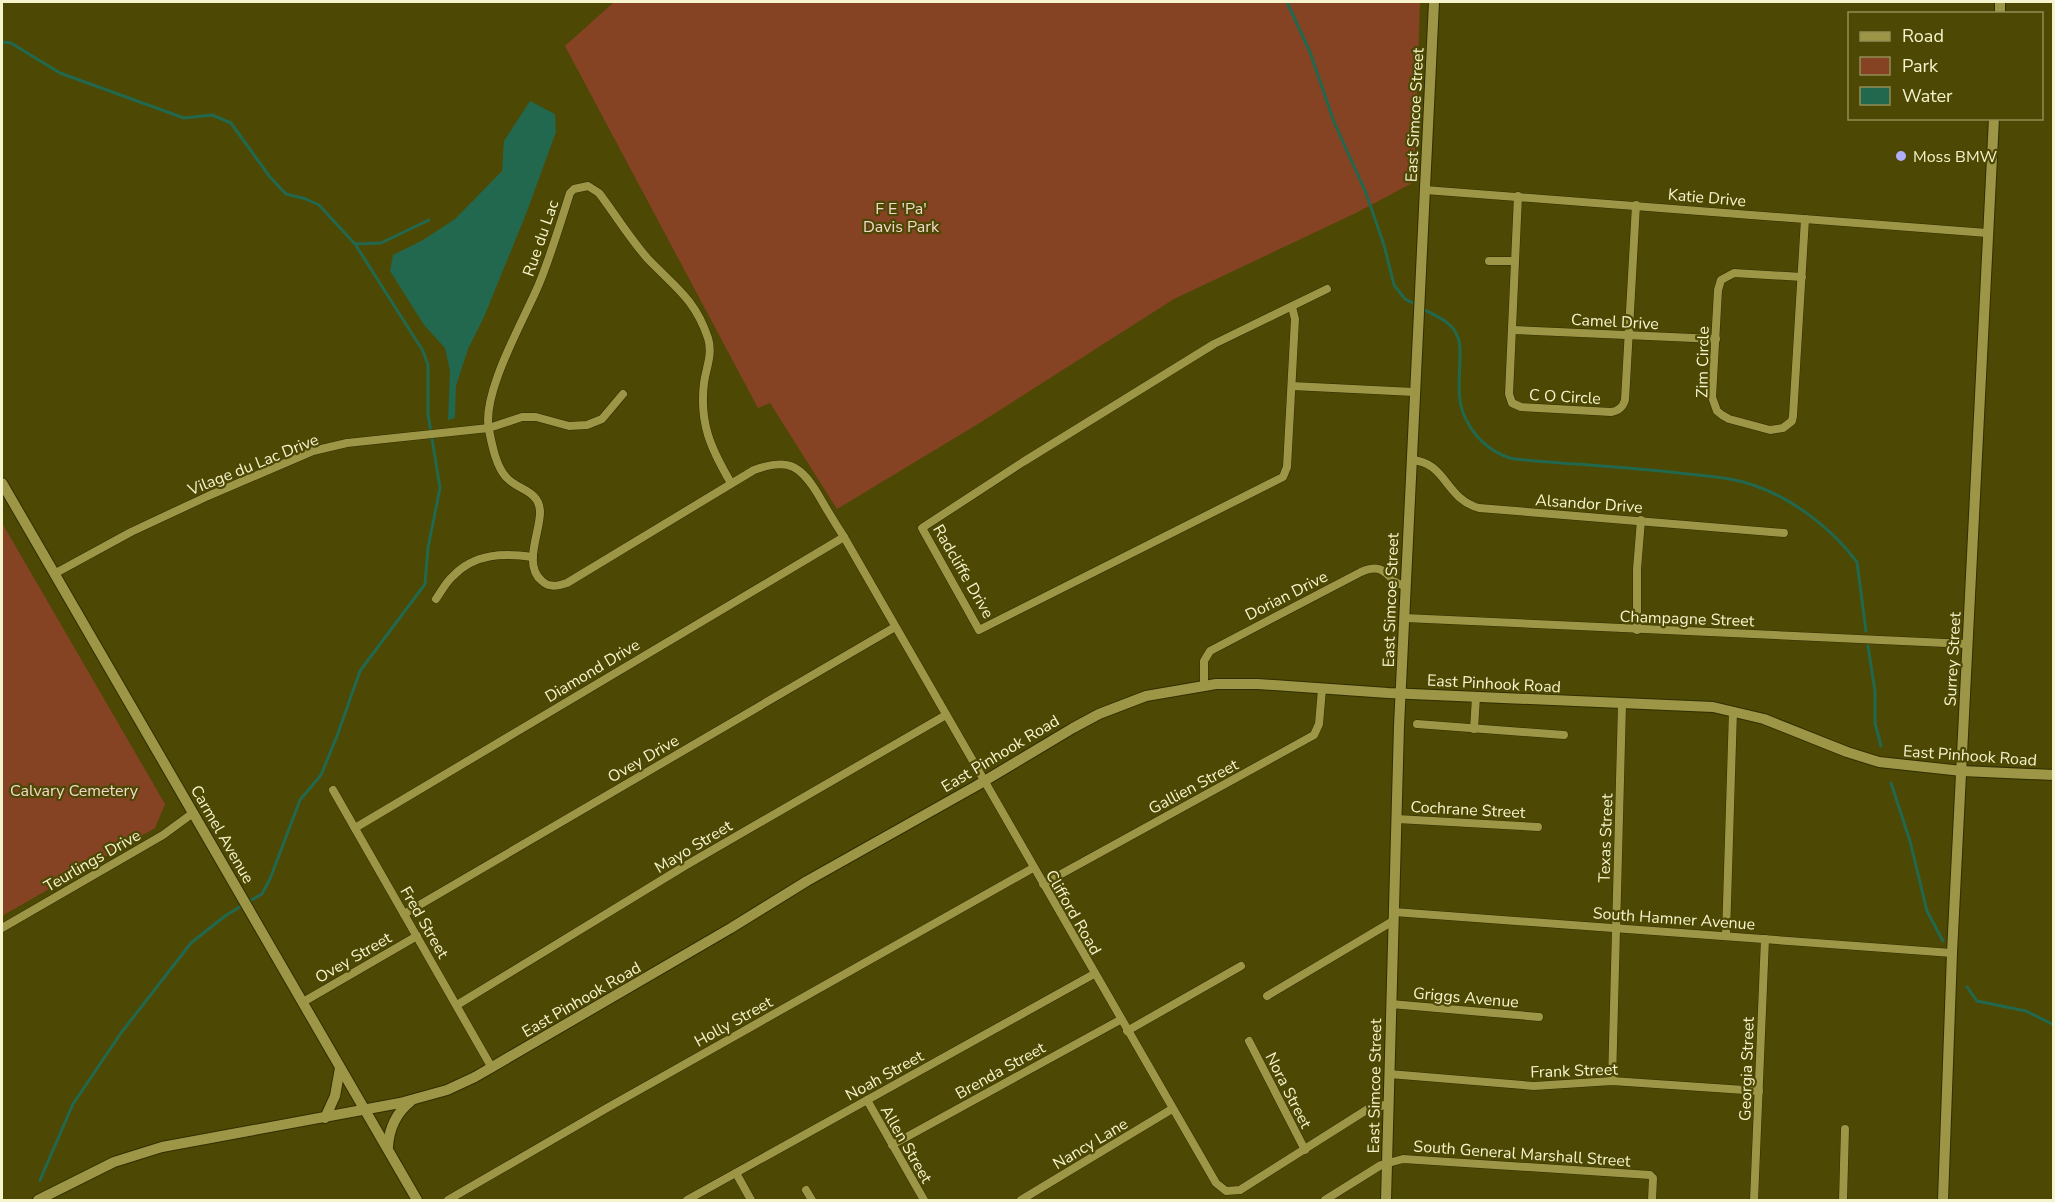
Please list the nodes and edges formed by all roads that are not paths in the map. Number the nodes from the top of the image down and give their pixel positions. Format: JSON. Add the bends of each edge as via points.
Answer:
{"nodes":[{"id":1,"x":1434,"y":2,"type":"edge"},
{"id":2,"x":1994,"y":120,"type":"edge"},
{"id":3,"x":1425,"y":190,"type":"junction"},
{"id":4,"x":1518,"y":196,"type":"junction"},
{"id":5,"x":1636,"y":205,"type":"junction"},
{"id":6,"x":1805,"y":219,"type":"junction"},
{"id":7,"x":1987,"y":233,"type":"junction"},
{"id":8,"x":1489,"y":261,"type":"dead end"},
{"id":9,"x":1515,"y":261,"type":"junction"},
{"id":10,"x":1802,"y":277,"type":"junction"},
{"id":11,"x":1327,"y":290,"type":"dead end"},
{"id":12,"x":1292,"y":307,"type":"junction"},
{"id":13,"x":1513,"y":330,"type":"junction"},
{"id":14,"x":1629,"y":334,"type":"junction"},
{"id":15,"x":1716,"y":339,"type":"junction"},
{"id":16,"x":1292,"y":386,"type":"junction"},
{"id":17,"x":1414,"y":392,"type":"junction"},
{"id":18,"x":623,"y":394,"type":"dead end"},
{"id":19,"x":489,"y":428,"type":"junction"},
{"id":20,"x":1411,"y":460,"type":"junction"},
{"id":21,"x":2,"y":483,"type":"edge"},
{"id":22,"x":731,"y":483,"type":"junction"},
{"id":23,"x":1641,"y":520,"type":"junction"},
{"id":24,"x":1784,"y":533,"type":"dead end"},
{"id":25,"x":843,"y":537,"type":"junction"},
{"id":26,"x":533,"y":557,"type":"junction"},
{"id":27,"x":54,"y":574,"type":"junction"},
{"id":28,"x":1406,"y":586,"type":"junction"},
{"id":29,"x":436,"y":599,"type":"dead end"},
{"id":30,"x":1405,"y":618,"type":"junction"},
{"id":31,"x":895,"y":627,"type":"junction"},
{"id":32,"x":1637,"y":630,"type":"junction"},
{"id":33,"x":1967,"y":644,"type":"junction"},
{"id":34,"x":1204,"y":685,"type":"junction"},
{"id":35,"x":1322,"y":689,"type":"junction"},
{"id":36,"x":1401,"y":694,"type":"junction"},
{"id":37,"x":1476,"y":697,"type":"junction"},
{"id":38,"x":1622,"y":705,"type":"junction"},
{"id":39,"x":1733,"y":711,"type":"junction"},
{"id":40,"x":946,"y":715,"type":"junction"},
{"id":41,"x":1417,"y":724,"type":"dead end"},
{"id":42,"x":1474,"y":729,"type":"junction"},
{"id":43,"x":1564,"y":735,"type":"dead end"},
{"id":44,"x":1962,"y":771,"type":"junction"},
{"id":45,"x":2054,"y":775,"type":"edge"},
{"id":46,"x":984,"y":782,"type":"junction"},
{"id":47,"x":333,"y":790,"type":"dead end"},
{"id":48,"x":193,"y":813,"type":"junction"},
{"id":49,"x":1396,"y":819,"type":"junction"},
{"id":50,"x":1538,"y":827,"type":"dead end"},
{"id":51,"x":355,"y":828,"type":"junction"},
{"id":52,"x":1033,"y":868,"type":"junction"},
{"id":53,"x":1043,"y":884,"type":"junction"},
{"id":54,"x":404,"y":914,"type":"junction"},
{"id":55,"x":1393,"y":917,"type":"junction"},
{"id":56,"x":2,"y":928,"type":"edge"},
{"id":57,"x":1616,"y":928,"type":"junction"},
{"id":58,"x":1726,"y":935,"type":"junction"},
{"id":59,"x":417,"y":936,"type":"junction"},
{"id":60,"x":1765,"y":939,"type":"junction"},
{"id":61,"x":1952,"y":954,"type":"junction"},
{"id":62,"x":1241,"y":966,"type":"dead end"},
{"id":63,"x":1094,"y":974,"type":"junction"},
{"id":64,"x":1267,"y":996,"type":"dead end"},
{"id":65,"x":303,"y":1002,"type":"junction"},
{"id":66,"x":1391,"y":1004,"type":"junction"},
{"id":67,"x":457,"y":1005,"type":"junction"},
{"id":68,"x":1539,"y":1017,"type":"dead end"},
{"id":69,"x":1120,"y":1020,"type":"junction"},
{"id":70,"x":1127,"y":1031,"type":"junction"},
{"id":71,"x":1249,"y":1041,"type":"dead end"},
{"id":72,"x":340,"y":1068,"type":"junction"},
{"id":73,"x":492,"y":1068,"type":"junction"},
{"id":74,"x":1389,"y":1074,"type":"junction"},
{"id":75,"x":1612,"y":1081,"type":"junction"},
{"id":76,"x":1759,"y":1091,"type":"junction"},
{"id":77,"x":412,"y":1100,"type":"junction"},
{"id":78,"x":867,"y":1100,"type":"junction"},
{"id":79,"x":1389,"y":1104,"type":"junction"},
{"id":80,"x":1172,"y":1109,"type":"junction"},
{"id":81,"x":366,"y":1110,"type":"junction"},
{"id":82,"x":325,"y":1118,"type":"junction"},
{"id":83,"x":1845,"y":1130,"type":"dead end"},
{"id":84,"x":892,"y":1145,"type":"junction"},
{"id":85,"x":388,"y":1148,"type":"junction"},
{"id":86,"x":1305,"y":1150,"type":"junction"},
{"id":87,"x":1388,"y":1161,"type":"junction"},
{"id":88,"x":736,"y":1173,"type":"junction"},
{"id":89,"x":806,"y":1190,"type":"dead end"},
{"id":90,"x":38,"y":1200,"type":"edge"},
{"id":91,"x":417,"y":1200,"type":"edge"},
{"id":92,"x":448,"y":1200,"type":"edge"},
{"id":93,"x":687,"y":1200,"type":"edge"},
{"id":94,"x":752,"y":1200,"type":"edge"},
{"id":95,"x":813,"y":1200,"type":"edge"},
{"id":96,"x":924,"y":1200,"type":"edge"},
{"id":97,"x":1021,"y":1200,"type":"edge"},
{"id":98,"x":1325,"y":1200,"type":"edge"},
{"id":99,"x":1386,"y":1200,"type":"edge"},
{"id":100,"x":1652,"y":1200,"type":"edge"},
{"id":101,"x":1754,"y":1200,"type":"edge"},
{"id":102,"x":1843,"y":1200,"type":"edge"},
{"id":103,"x":1943,"y":1200,"type":"edge"}],
"edges":[{"from":1,"to":3,"type":"main road","name":"East Simcoe Street"},
{"from":2,"to":7,"type":"main road","name":"Surrey Street"},
{"from":3,"to":4,"type":"street","name":"Katie Drive"},
{"from":3,"to":17,"type":"main road","name":"East Simcoe Street"},
{"from":4,"to":5,"type":"street","name":"Katie Drive"},
{"from":4,"to":9,"type":"street","name":"C O Circle"},
{"from":5,"to":6,"type":"street","name":"Katie Drive"},
{"from":5,"to":14,"type":"street","name":"C O Circle"},
{"from":6,"to":7,"type":"street","name":"Katie Drive"},
{"from":6,"to":10,"type":"street","name":"Zim Circle"},
{"from":7,"to":33,"type":"main road","name":"Surrey Street"},
{"from":8,"to":9,"type":"street"},
{"from":9,"to":13,"type":"street","name":"C O Circle"},
{"from":10,"to":15,"type":"street","name":"Zim Circle","via":[[1734,273],[1724,277],[1718,290]]},
{"from":10,"to":15,"type":"street","name":"Zim Circle","via":[[1795,410],[1792,421],[1784,428],[1770,430],[1729,419],[1717,411],[1712,397]]},
{"from":11,"to":12,"type":"street","name":"Radcliffe Drive"},
{"from":12,"to":16,"type":"street","name":"Radcliffe Drive"},
{"from":12,"to":16,"type":"street","name":"Radcliffe Drive","via":[[1214,344],[922,528],[979,630],[1280,480],[1287,467]]},
{"from":13,"to":14,"type":"street","name":"Camel Drive"},
{"from":13,"to":14,"type":"street","name":"C O Circle","via":[[1509,394],[1514,405],[1611,412],[1621,409],[1625,400]]},
{"from":14,"to":15,"type":"street","name":"Camel Drive"},
{"from":16,"to":17,"type":"street"},
{"from":17,"to":20,"type":"main road","name":"East Simcoe Street"},
{"from":18,"to":19,"type":"street","name":"Vilage du Lac Drive","via":[[595,423],[569,426],[522,417]]},
{"from":19,"to":22,"type":"street","name":"Rue du Lac","via":[[499,372],[527,314],[570,194],[588,186],[599,192],[647,258],[687,297],[702,323],[710,354],[704,382],[704,425]]},
{"from":19,"to":26,"type":"street","name":"Rue du Lac","via":[[505,476],[538,501],[540,518]]},
{"from":19,"to":27,"type":"street","name":"Vilage du Lac Drive","via":[[347,443],[314,451],[131,532]]},
{"from":20,"to":23,"type":"street","name":"Alsandor Drive","via":[[1428,463],[1455,495],[1475,507]]},
{"from":20,"to":28,"type":"main road","name":"East Simcoe Street"},
{"from":21,"to":27,"type":"main road","name":"Carmel Avenue"},
{"from":22,"to":25,"type":"street","name":"Clifford Road","via":[[754,470],[777,464],[796,467],[810,480]]},
{"from":22,"to":26,"type":"street","via":[[567,583],[556,586],[540,579]]},
{"from":23,"to":24,"type":"street","name":"Alsandor Drive"},
{"from":23,"to":32,"type":"street"},
{"from":25,"to":31,"type":"street","name":"Clifford Road"},
{"from":25,"to":51,"type":"street","name":"Diamond Drive"},
{"from":26,"to":29,"type":"street","via":[[503,553],[473,561],[453,576]]},
{"from":27,"to":48,"type":"main road","name":"Carmel Avenue"},
{"from":28,"to":30,"type":"main road","name":"East Simcoe Street"},
{"from":28,"to":34,"type":"street","name":"Dorian Drive","via":[[1397,584],[1380,568],[1369,568],[1210,651],[1203,661]]},
{"from":30,"to":32,"type":"street","name":"Champagne Street"},
{"from":30,"to":36,"type":"main road","name":"East Simcoe Street"},
{"from":31,"to":40,"type":"street","name":"Clifford Road"},
{"from":31,"to":54,"type":"street","name":"Ovey Drive"},
{"from":32,"to":33,"type":"street","name":"Champagne Street"},
{"from":33,"to":44,"type":"main road","name":"Surrey Street"},
{"from":34,"to":35,"type":"main road","name":"East Pinhook Road"},
{"from":34,"to":46,"type":"main road","name":"East Pinhook Road","via":[[1146,696],[1099,714]]},
{"from":35,"to":36,"type":"main road","name":"East Pinhook Road"},
{"from":35,"to":53,"type":"street","name":"Gallien Street","via":[[1319,724],[1314,735]]},
{"from":36,"to":37,"type":"main road","name":"East Pinhook Road"},
{"from":36,"to":49,"type":"main road","name":"East Simcoe Street"},
{"from":37,"to":38,"type":"main road","name":"East Pinhook Road"},
{"from":37,"to":42,"type":"street"},
{"from":38,"to":39,"type":"main road","name":"East Pinhook Road","via":[[1680,705]]},
{"from":38,"to":57,"type":"street","name":"Texas Street"},
{"from":39,"to":44,"type":"main road","name":"East Pinhook Road","via":[[1869,760]]},
{"from":39,"to":58,"type":"street"},
{"from":40,"to":46,"type":"street","name":"Clifford Road"},
{"from":40,"to":67,"type":"street","name":"Mayo Street","via":[[683,867]]},
{"from":41,"to":42,"type":"street"},
{"from":42,"to":43,"type":"street"},
{"from":44,"to":45,"type":"main road","name":"East Pinhook Road"},
{"from":44,"to":61,"type":"main road","name":"Surrey Street"},
{"from":46,"to":52,"type":"street","name":"Clifford Road"},
{"from":46,"to":73,"type":"main road","name":"East Pinhook Road","via":[[816,876]]},
{"from":47,"to":51,"type":"street","name":"Fred Street"},
{"from":48,"to":56,"type":"street","name":"Teurlings Drive","via":[[163,836]]},
{"from":48,"to":65,"type":"main road","name":"Carmel Avenue"},
{"from":49,"to":50,"type":"street","name":"Cochrane Street"},
{"from":49,"to":55,"type":"main road","name":"East Simcoe Street"},
{"from":51,"to":54,"type":"street","name":"Fred Street"},
{"from":52,"to":53,"type":"street","name":"Clifford Road"},
{"from":52,"to":92,"type":"street","name":"Holly Street"},
{"from":53,"to":63,"type":"street","name":"Clifford Road"},
{"from":54,"to":59,"type":"street","name":"Fred Street"},
{"from":55,"to":57,"type":"street","name":"South Hamner Avenue"},
{"from":55,"to":64,"type":"street"},
{"from":55,"to":66,"type":"main road","name":"East Simcoe Street"},
{"from":57,"to":58,"type":"street","name":"South Hamner Avenue"},
{"from":57,"to":75,"type":"street","name":"Texas Street"},
{"from":58,"to":60,"type":"street","name":"South Hamner Avenue"},
{"from":59,"to":65,"type":"street","name":"Ovey Street"},
{"from":59,"to":67,"type":"street","name":"Fred Street"},
{"from":60,"to":61,"type":"street","name":"South Hamner Avenue"},
{"from":60,"to":76,"type":"street","name":"Georgia Street"},
{"from":61,"to":103,"type":"main road","name":"Surrey Street"},
{"from":62,"to":70,"type":"street"},
{"from":63,"to":69,"type":"street","name":"Clifford Road"},
{"from":63,"to":78,"type":"street","name":"Noah Street"},
{"from":65,"to":72,"type":"main road","name":"Carmel Avenue"},
{"from":66,"to":68,"type":"street","name":"Griggs Avenue"},
{"from":66,"to":74,"type":"main road","name":"East Simcoe Street"},
{"from":67,"to":73,"type":"street","name":"Fred Street"},
{"from":69,"to":70,"type":"street","name":"Clifford Road"},
{"from":69,"to":84,"type":"street","name":"Brenda Street"},
{"from":70,"to":80,"type":"street","name":"Clifford Road"},
{"from":71,"to":86,"type":"street","name":"Nora Street"},
{"from":72,"to":81,"type":"main road","name":"Carmel Avenue"},
{"from":72,"to":82,"type":"main road","via":[[335,1096]]},
{"from":73,"to":77,"type":"main road","name":"East Pinhook Road","via":[[447,1090]]},
{"from":74,"to":75,"type":"street","name":"Frank Street","via":[[1534,1086]]},
{"from":74,"to":79,"type":"main road","name":"East Simcoe Street"},
{"from":75,"to":76,"type":"street","name":"Frank Street"},
{"from":76,"to":101,"type":"street","name":"Georgia Street"},
{"from":77,"to":81,"type":"main road","name":"East Pinhook Road"},
{"from":77,"to":85,"type":"main road","via":[[396,1119]]},
{"from":78,"to":84,"type":"street","name":"Allen Street"},
{"from":78,"to":88,"type":"street","name":"Noah Street"},
{"from":79,"to":86,"type":"street","name":"Clifford Road","via":[[1368,1109]]},
{"from":79,"to":87,"type":"main road","name":"East Simcoe Street"},
{"from":80,"to":86,"type":"street","name":"Clifford Road","via":[[1209,1173],[1226,1191],[1249,1186]]},
{"from":80,"to":97,"type":"street","name":"Nancy Lane"},
{"from":81,"to":82,"type":"main road","name":"East Pinhook Road"},
{"from":81,"to":85,"type":"main road","name":"Carmel Avenue"},
{"from":82,"to":90,"type":"main road","name":"East Pinhook Road","via":[[137,1153]]},
{"from":83,"to":102,"type":"street"},
{"from":84,"to":96,"type":"street","name":"Allen Street"},
{"from":85,"to":91,"type":"main road","name":"Carmel Avenue"},
{"from":87,"to":98,"type":"street"},
{"from":87,"to":99,"type":"main road","name":"East Simcoe Street"},
{"from":87,"to":100,"type":"street","name":"South General Marshall Street","via":[[1650,1174]]},
{"from":88,"to":93,"type":"street","name":"Noah Street"},
{"from":88,"to":94,"type":"street"},
{"from":89,"to":95,"type":"street"}]}
